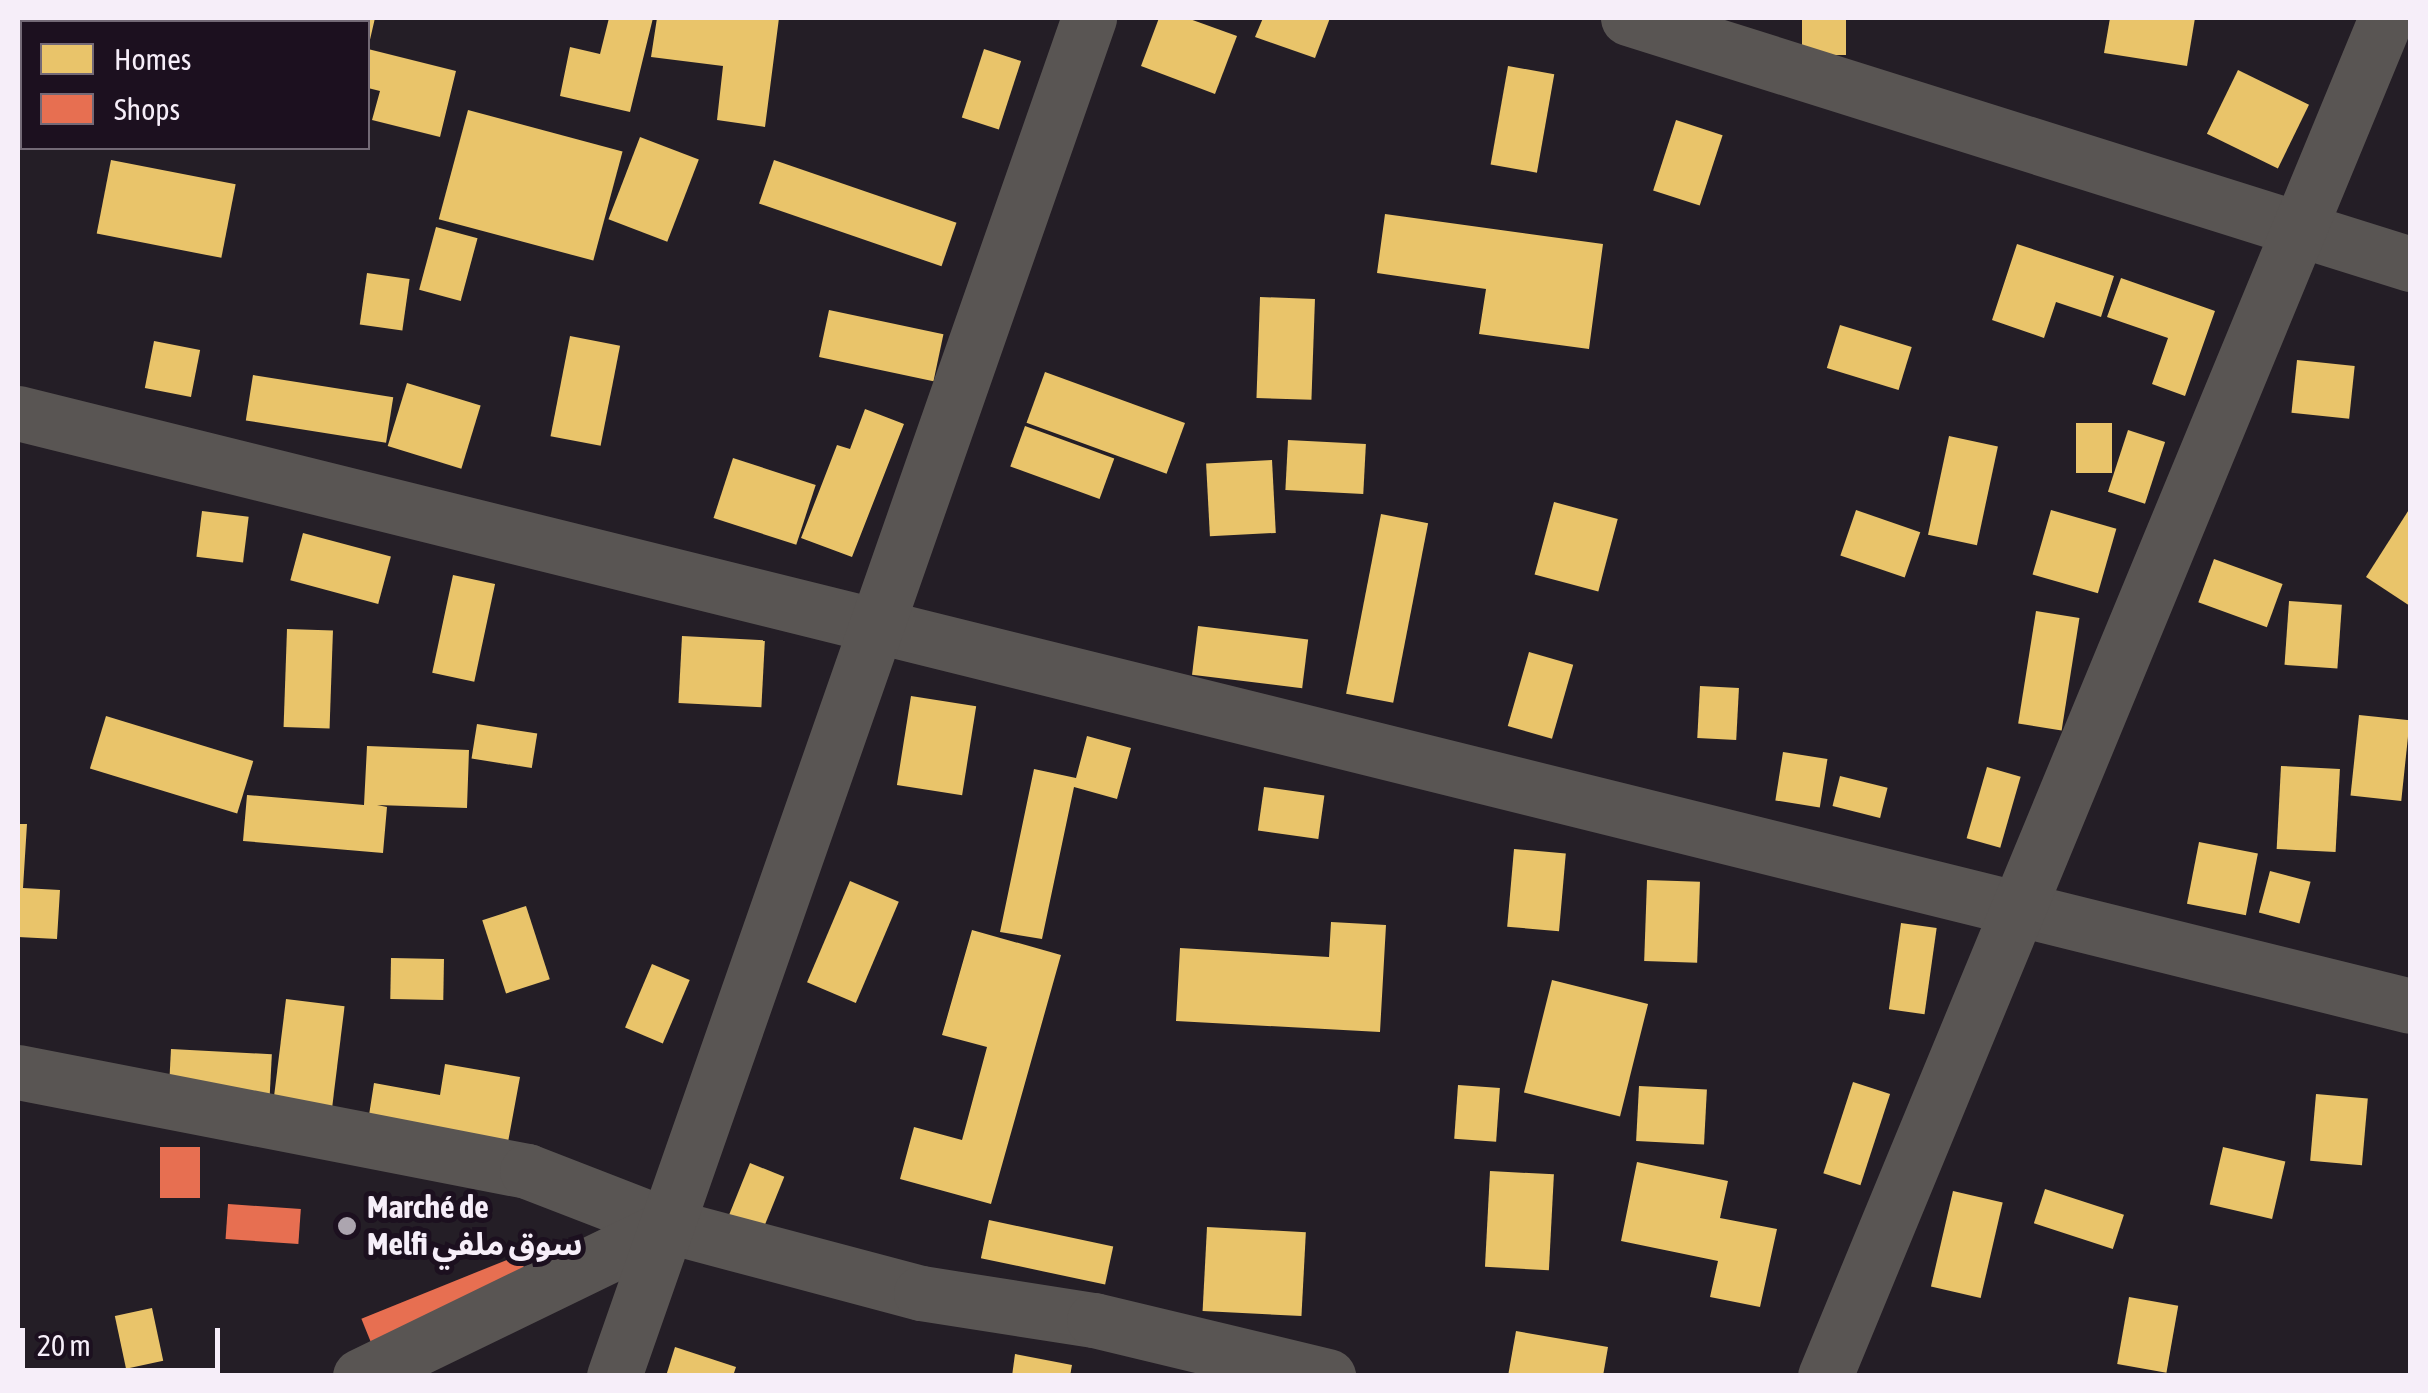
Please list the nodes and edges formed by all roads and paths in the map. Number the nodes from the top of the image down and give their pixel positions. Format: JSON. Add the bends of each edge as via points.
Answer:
{"nodes":[{"id":1,"x":1090,"y":18,"type":"edge"},
{"id":2,"x":1628,"y":18,"type":"edge"},
{"id":3,"x":2386,"y":18,"type":"edge"},
{"id":4,"x":2298,"y":227,"type":"junction"},
{"id":5,"x":2410,"y":264,"type":"edge"},
{"id":6,"x":18,"y":413,"type":"edge"},
{"id":7,"x":874,"y":626,"type":"junction"},
{"id":8,"x":2019,"y":910,"type":"junction"},
{"id":9,"x":2410,"y":1006,"type":"edge"},
{"id":10,"x":18,"y":1072,"type":"edge"},
{"id":11,"x":669,"y":1226,"type":"junction"},
{"id":12,"x":360,"y":1376,"type":"edge"},
{"id":13,"x":614,"y":1376,"type":"edge"},
{"id":14,"x":1328,"y":1376,"type":"edge"},
{"id":15,"x":1825,"y":1376,"type":"edge"}],
"edges":[{"from":1,"to":7,"type":"street"},
{"from":2,"to":4,"type":"street"},
{"from":3,"to":4,"type":"street"},
{"from":4,"to":5,"type":"street"},
{"from":4,"to":8,"type":"street"},
{"from":6,"to":7,"type":"street"},
{"from":7,"to":8,"type":"street"},
{"from":7,"to":11,"type":"street"},
{"from":8,"to":9,"type":"street"},
{"from":8,"to":15,"type":"street"},
{"from":10,"to":11,"type":"street","via":[[527,1171]]},
{"from":11,"to":12,"type":"street"},
{"from":11,"to":13,"type":"street"},
{"from":11,"to":14,"type":"street","via":[[920,1292],[1094,1320]]}]}
